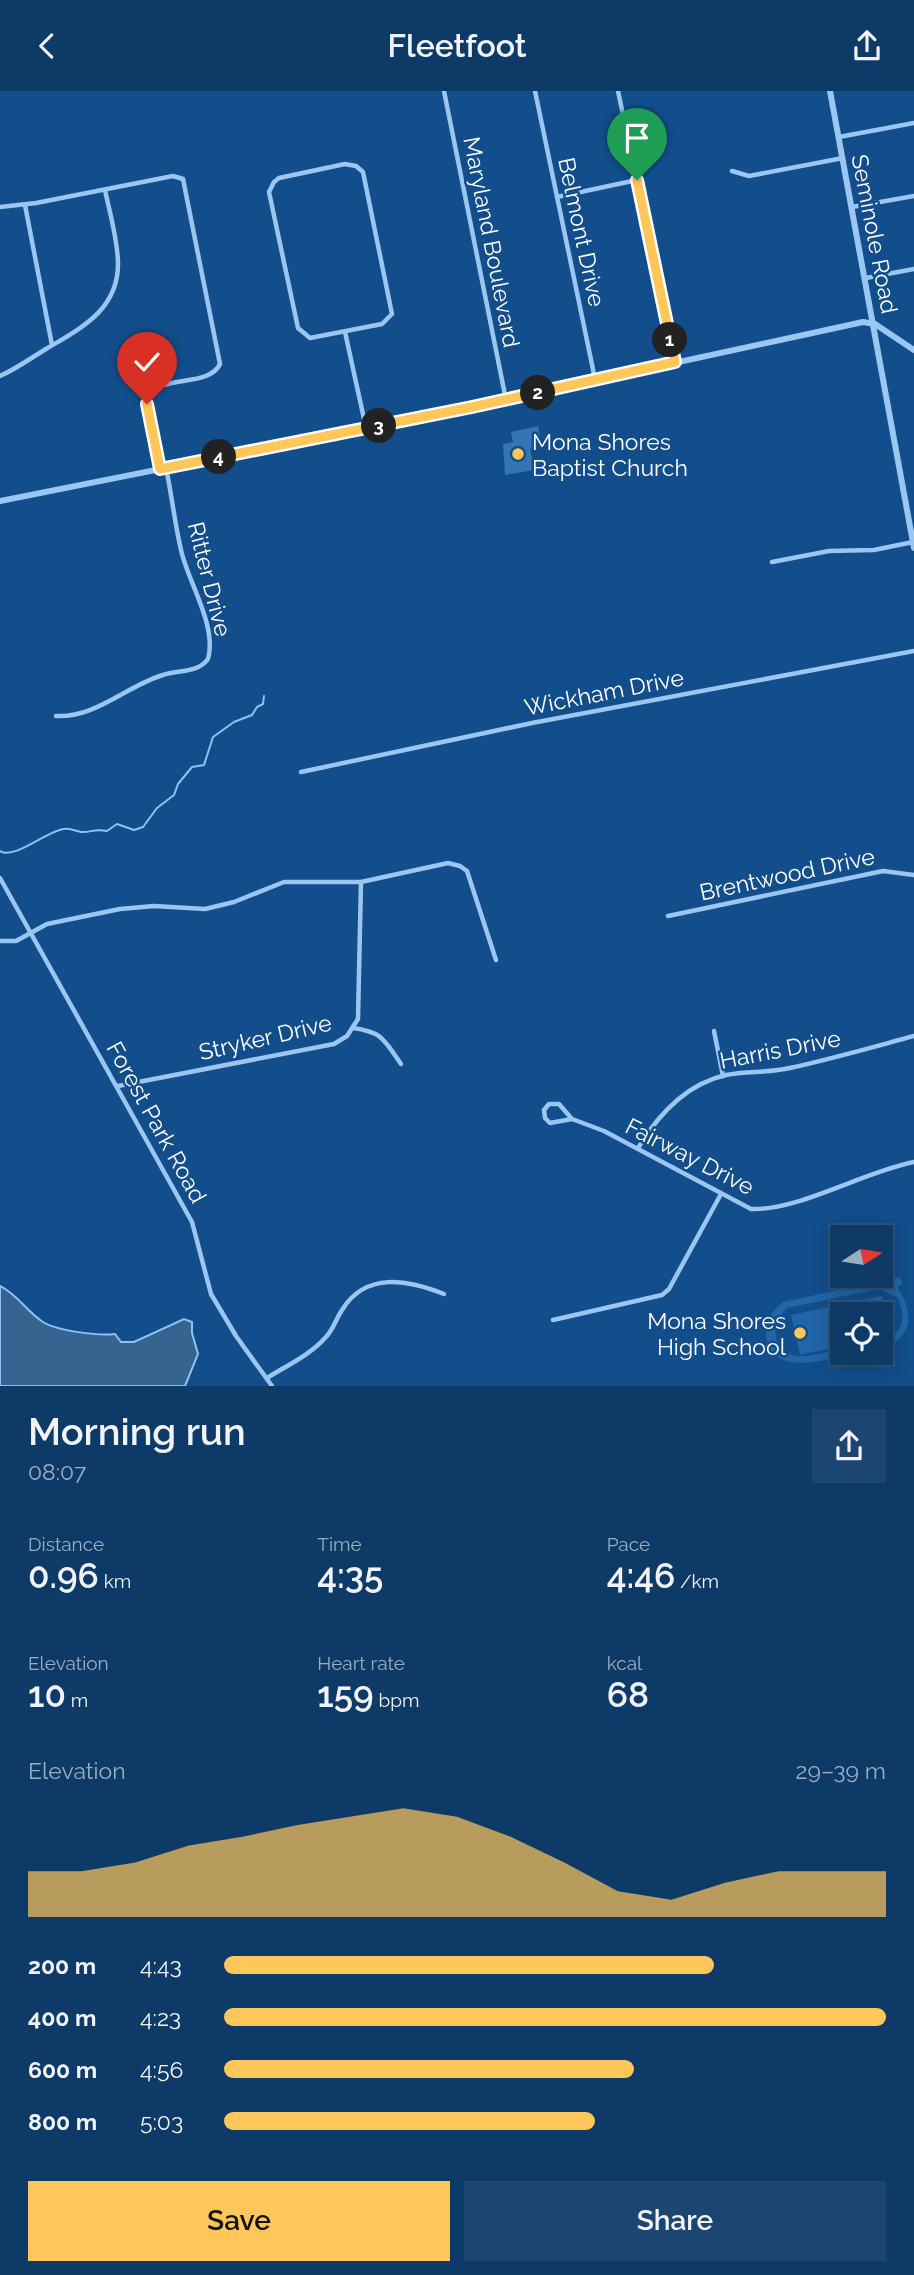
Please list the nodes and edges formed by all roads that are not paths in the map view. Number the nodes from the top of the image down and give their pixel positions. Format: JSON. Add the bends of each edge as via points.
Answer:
{"nodes":[{"id":1,"x":444,"y":91,"type":"edge"},
{"id":2,"x":535,"y":91,"type":"edge"},
{"id":3,"x":618,"y":91,"type":"edge"},
{"id":4,"x":830,"y":91,"type":"edge"},
{"id":5,"x":914,"y":123,"type":"edge"},
{"id":6,"x":839,"y":137,"type":"junction"},
{"id":7,"x":843,"y":158,"type":"junction"},
{"id":8,"x":732,"y":171,"type":"dead end"},
{"id":9,"x":637,"y":180,"type":"junction"},
{"id":10,"x":105,"y":190,"type":"junction"},
{"id":11,"x":914,"y":196,"type":"edge"},
{"id":12,"x":557,"y":197,"type":"junction"},
{"id":13,"x":25,"y":205,"type":"junction"},
{"id":14,"x":0,"y":207,"type":"edge"},
{"id":15,"x":852,"y":208,"type":"junction"},
{"id":16,"x":914,"y":269,"type":"edge"},
{"id":17,"x":866,"y":278,"type":"junction"},
{"id":18,"x":875,"y":324,"type":"junction"},
{"id":19,"x":345,"y":332,"type":"junction"},
{"id":20,"x":52,"y":345,"type":"junction"},
{"id":21,"x":914,"y":350,"type":"edge"},
{"id":22,"x":675,"y":362,"type":"junction"},
{"id":23,"x":0,"y":376,"type":"edge"},
{"id":24,"x":595,"y":379,"type":"junction"},
{"id":25,"x":506,"y":400,"type":"junction"},
{"id":26,"x":366,"y":428,"type":"junction"},
{"id":27,"x":163,"y":469,"type":"junction"},
{"id":28,"x":0,"y":502,"type":"edge"},
{"id":29,"x":913,"y":545,"type":"edge"},
{"id":30,"x":772,"y":562,"type":"dead end"},
{"id":31,"x":914,"y":651,"type":"edge"},
{"id":32,"x":56,"y":716,"type":"dead end"},
{"id":33,"x":301,"y":772,"type":"dead end"},
{"id":34,"x":914,"y":875,"type":"edge"},
{"id":35,"x":0,"y":878,"type":"edge"},
{"id":36,"x":361,"y":881,"type":"junction"},
{"id":37,"x":668,"y":916,"type":"dead end"},
{"id":38,"x":32,"y":933,"type":"junction"},
{"id":39,"x":0,"y":941,"type":"edge"},
{"id":40,"x":496,"y":960,"type":"dead end"},
{"id":41,"x":353,"y":1028,"type":"junction"},
{"id":42,"x":714,"y":1031,"type":"dead end"},
{"id":43,"x":914,"y":1036,"type":"edge"},
{"id":44,"x":401,"y":1064,"type":"dead end"},
{"id":45,"x":723,"y":1076,"type":"junction"},
{"id":46,"x":118,"y":1086,"type":"junction"},
{"id":47,"x":572,"y":1119,"type":"junction"},
{"id":48,"x":638,"y":1148,"type":"junction"},
{"id":49,"x":914,"y":1162,"type":"edge"},
{"id":50,"x":721,"y":1194,"type":"junction"},
{"id":51,"x":444,"y":1294,"type":"dead end"},
{"id":52,"x":553,"y":1320,"type":"dead end"},
{"id":53,"x":267,"y":1378,"type":"junction"},
{"id":54,"x":272,"y":1386,"type":"edge"}],
"edges":[{"from":1,"to":25,"type":"street","name":"Maryland Boulevard"},
{"from":2,"to":12,"type":"street","name":"Belmont Drive"},
{"from":3,"to":9,"type":"street"},
{"from":4,"to":6,"type":"street","name":"Seminole Road"},
{"from":5,"to":6,"type":"street"},
{"from":6,"to":7,"type":"street","name":"Seminole Road"},
{"from":7,"to":8,"type":"street","via":[[749,176]]},
{"from":7,"to":15,"type":"street","name":"Seminole Road"},
{"from":9,"to":12,"type":"street"},
{"from":9,"to":22,"type":"street"},
{"from":10,"to":13,"type":"street"},
{"from":10,"to":20,"type":"street","via":[[118,254],[114,287],[96,316]]},
{"from":10,"to":27,"type":"street","via":[[179,177],[185,183],[220,364],[211,375],[158,386],[149,393],[147,404]]},
{"from":11,"to":15,"type":"street"},
{"from":12,"to":24,"type":"street","name":"Belmont Drive"},
{"from":13,"to":14,"type":"street"},
{"from":13,"to":20,"type":"street"},
{"from":15,"to":17,"type":"street","name":"Seminole Road"},
{"from":16,"to":17,"type":"street"},
{"from":17,"to":18,"type":"street","name":"Seminole Road"},
{"from":18,"to":21,"type":"street"},
{"from":18,"to":22,"type":"street","via":[[863,322]]},
{"from":18,"to":29,"type":"street","name":"Seminole Road"},
{"from":19,"to":19,"type":"street","via":[[382,324],[392,310],[363,172],[349,164],[279,178],[269,192],[299,331],[314,338]]},
{"from":19,"to":26,"type":"street"},
{"from":20,"to":23,"type":"street"},
{"from":22,"to":24,"type":"street"},
{"from":24,"to":25,"type":"street"},
{"from":25,"to":26,"type":"street"},
{"from":26,"to":27,"type":"street"},
{"from":27,"to":28,"type":"street"},
{"from":27,"to":32,"type":"street","name":"Ritter Drive","via":[[182,553],[202,605],[208,659],[200,667],[163,674],[82,713]]},
{"from":29,"to":30,"type":"street","via":[[829,551]]},
{"from":31,"to":33,"type":"street","name":"Wickham Drive"},
{"from":34,"to":37,"type":"street","name":"Brentwood Drive","via":[[883,871]]},
{"from":35,"to":38,"type":"street","name":"Forest Park Road"},
{"from":36,"to":38,"type":"street","via":[[284,882],[205,909],[120,909],[47,924]]},
{"from":36,"to":40,"type":"street","via":[[448,863],[460,866],[469,878]]},
{"from":36,"to":41,"type":"street","via":[[358,1019]]},
{"from":38,"to":39,"type":"street","via":[[16,941]]},
{"from":38,"to":46,"type":"street","name":"Forest Park Road"},
{"from":41,"to":44,"type":"street","name":"Stryker Drive","via":[[379,1035]]},
{"from":41,"to":46,"type":"street","name":"Stryker Drive","via":[[334,1044]]},
{"from":42,"to":45,"type":"street"},
{"from":43,"to":45,"type":"street","name":"Harris Drive","via":[[786,1069]]},
{"from":45,"to":48,"type":"street","name":"Harris Drive","via":[[696,1087],[668,1107]]},
{"from":46,"to":53,"type":"street","name":"Forest Park Road","via":[[195,1227],[211,1294]]},
{"from":47,"to":47,"type":"street","name":"Fairway Drive","via":[[550,1123],[544,1110],[556,1103]]},
{"from":47,"to":48,"type":"street","name":"Fairway Drive"},
{"from":48,"to":50,"type":"street","name":"Fairway Drive"},
{"from":49,"to":50,"type":"street","name":"Fairway Drive","via":[[884,1168],[768,1210],[751,1209]]},
{"from":50,"to":52,"type":"street","via":[[662,1295]]},
{"from":51,"to":53,"type":"street","via":[[404,1281],[370,1286],[350,1300],[326,1338]]},
{"from":53,"to":54,"type":"street","name":"Forest Park Road"}]}
